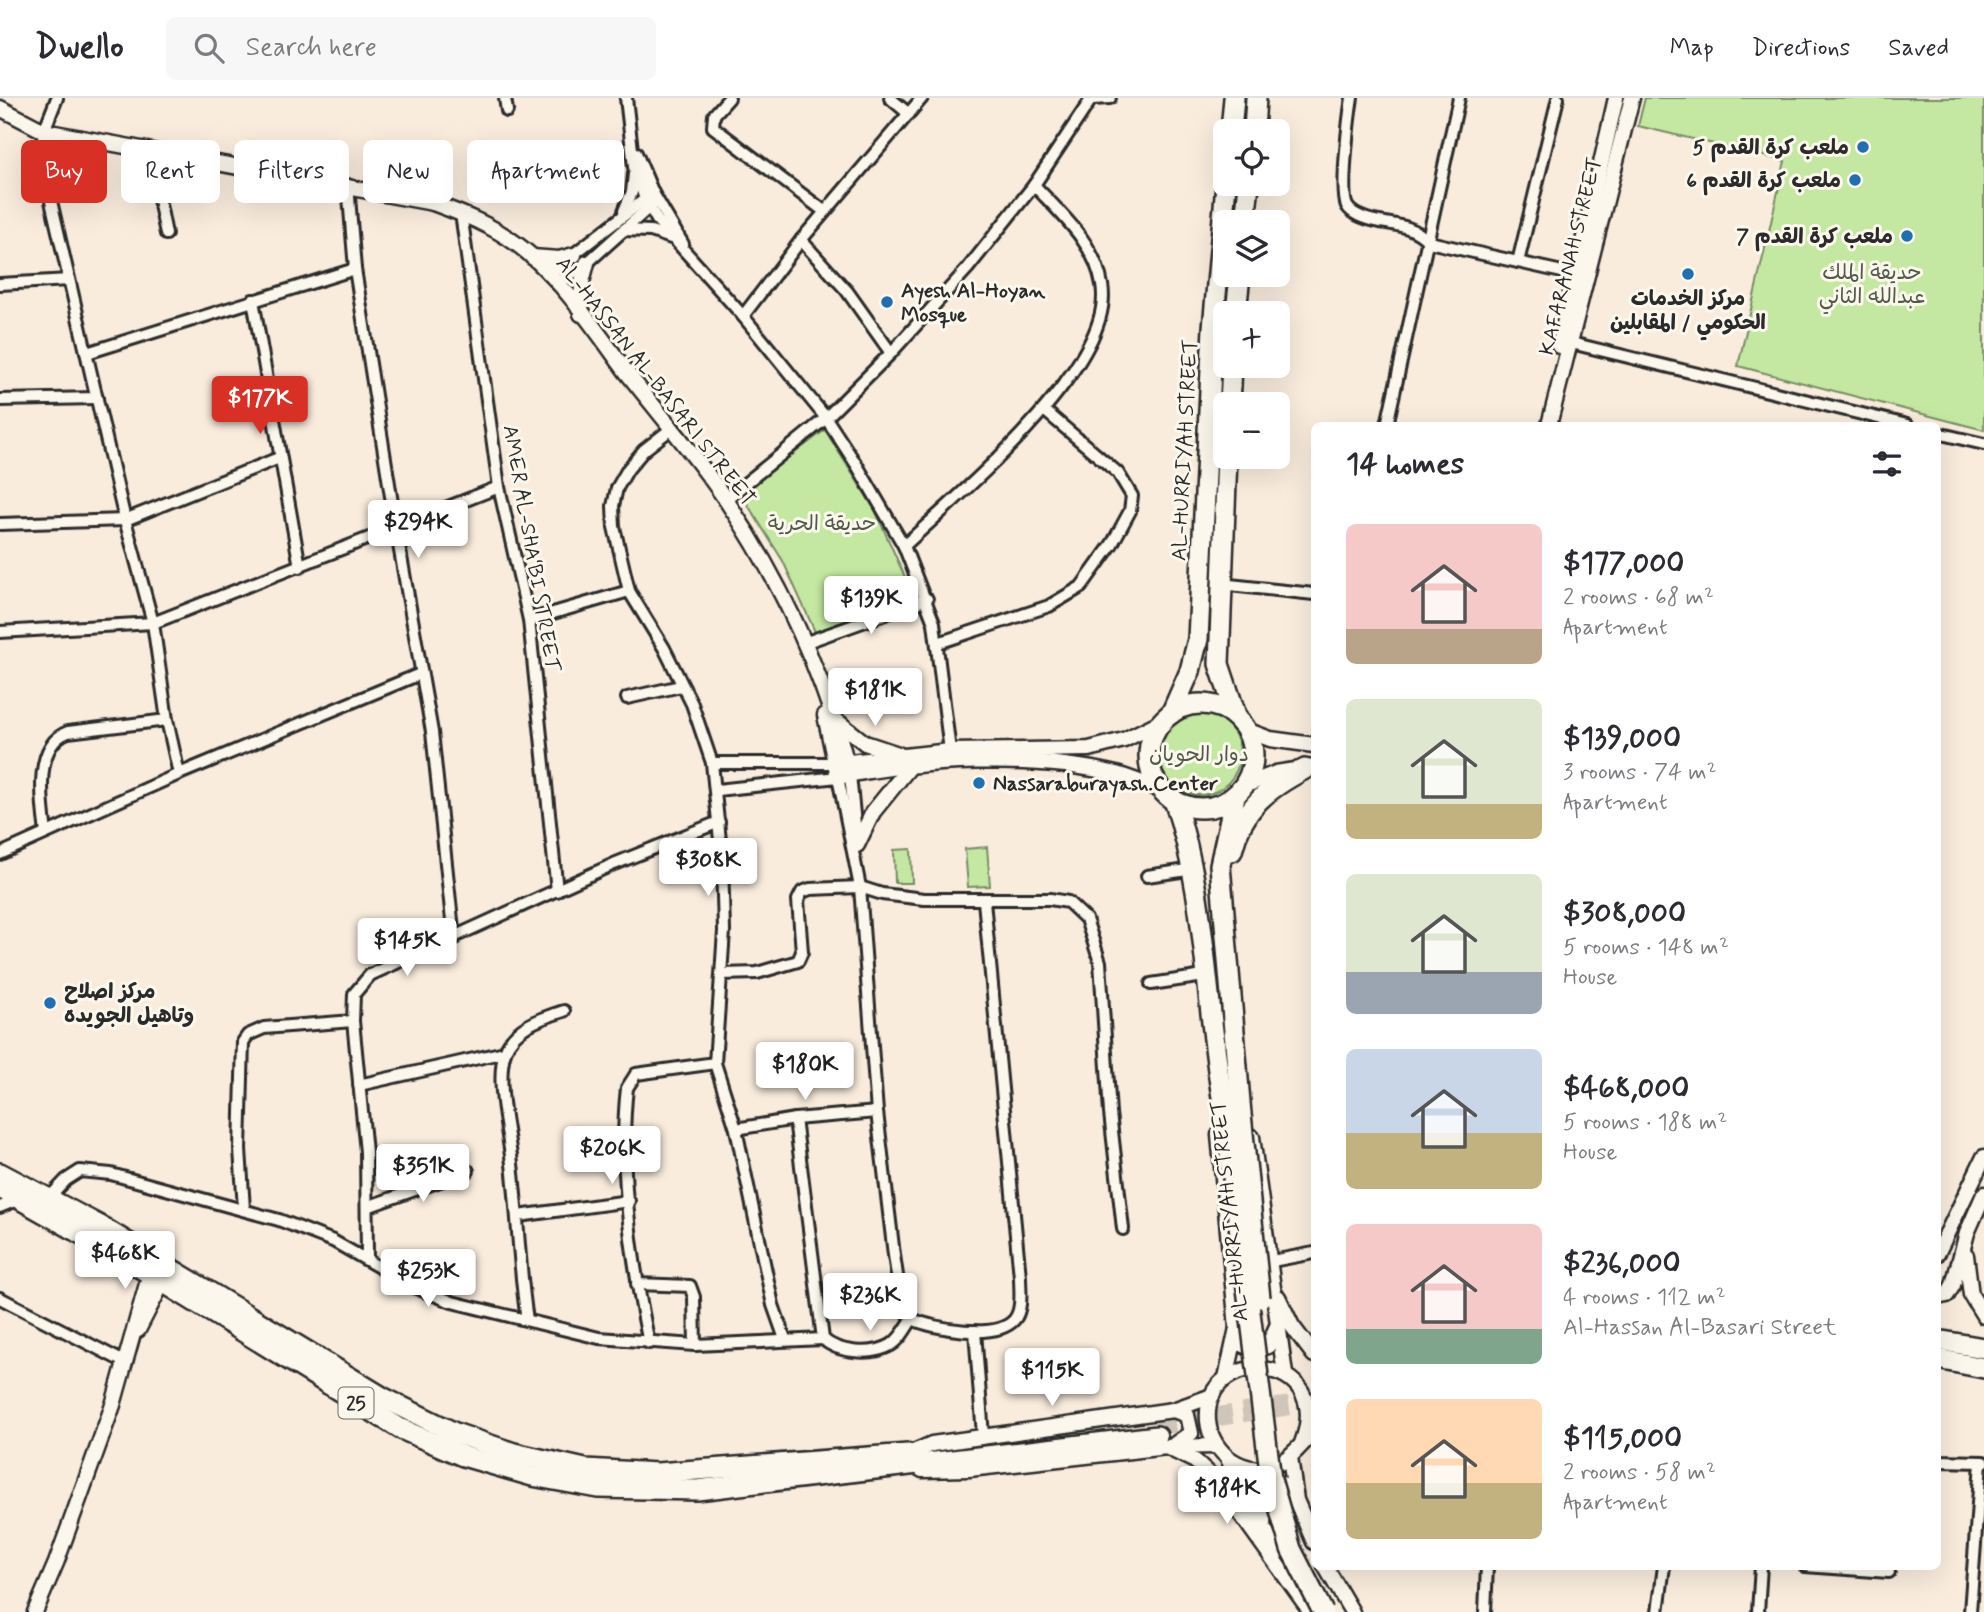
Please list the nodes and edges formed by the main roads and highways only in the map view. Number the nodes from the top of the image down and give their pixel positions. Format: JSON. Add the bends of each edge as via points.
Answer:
{"nodes":[{"id":1,"x":1234,"y":98,"type":"edge"},
{"id":2,"x":1256,"y":98,"type":"edge"},
{"id":3,"x":1232,"y":119,"type":"edge"},
{"id":4,"x":1255,"y":119,"type":"edge"},
{"id":5,"x":1225,"y":196,"type":"edge"},
{"id":6,"x":1226,"y":469,"type":"edge"},
{"id":7,"x":1167,"y":717,"type":"junction"},
{"id":8,"x":1242,"y":724,"type":"junction"},
{"id":9,"x":1310,"y":768,"type":"edge"},
{"id":10,"x":1240,"y":791,"type":"junction"},
{"id":11,"x":1168,"y":795,"type":"junction"},
{"id":12,"x":1223,"y":903,"type":"junction"},
{"id":13,"x":1233,"y":1114,"type":"junction"},
{"id":14,"x":0,"y":1173,"type":"edge"},
{"id":15,"x":0,"y":1188,"type":"edge"},
{"id":16,"x":159,"y":1271,"type":"junction"},
{"id":17,"x":1941,"y":1341,"type":"edge"},
{"id":18,"x":1984,"y":1348,"type":"edge"},
{"id":19,"x":1941,"y":1360,"type":"edge"},
{"id":20,"x":1984,"y":1368,"type":"edge"},
{"id":21,"x":1160,"y":1436,"type":"tunnel mouth"},
{"id":22,"x":1311,"y":1561,"type":"edge"},
{"id":23,"x":1316,"y":1570,"type":"edge"},
{"id":24,"x":1323,"y":1612,"type":"edge"},
{"id":25,"x":1336,"y":1612,"type":"edge"}],
"edges":[{"from":1,"to":3,"type":"highway"},
{"from":2,"to":4,"type":"highway"},
{"from":5,"to":7,"type":"highway","name":"AL-HURRIYAH STREET","via":[[1213,328],[1198,639],[1190,671]]},
{"from":6,"to":8,"type":"highway","name":"AL-HURRIYAH STREET","via":[[1219,664]]},
{"from":7,"to":8,"type":"highway","via":[[1183,707],[1205,704],[1226,710]]},
{"from":7,"to":11,"type":"highway","via":[[1153,735],[1149,761]]},
{"from":8,"to":10,"type":"highway","via":[[1253,758]]},
{"from":9,"to":12,"type":"highway","via":[[1262,794],[1248,814],[1234,845]]},
{"from":10,"to":11,"type":"highway","via":[[1212,807],[1199,808]]},
{"from":10,"to":12,"type":"highway","name":"AL-HURRIYAH STREET","via":[[1220,865]]},
{"from":11,"to":13,"type":"highway","name":"AL-HURRIYAH STREET","via":[[1194,869],[1217,1074]]},
{"from":12,"to":13,"type":"highway","name":"AL-HURRIYAH STREET","via":[[1238,1075]]},
{"from":13,"to":22,"type":"highway","name":"AL-HURRIYAH STREET","bridge":true,"via":[[1281,1478],[1295,1528]]},
{"from":13,"to":24,"type":"highway","name":"AL-HURRIYAH STREET","bridge":true,"via":[[1271,1479],[1291,1549]]},
{"from":14,"to":16,"type":"highway","number":"25"},
{"from":15,"to":16,"type":"highway","number":"25"},
{"from":16,"to":21,"type":"highway","number":"25","via":[[401,1429],[509,1471],[598,1488],[671,1491],[908,1460]]},
{"from":17,"to":18,"type":"highway"},
{"from":19,"to":20,"type":"highway"},
{"from":23,"to":25,"type":"highway","name":"AL-HURRIYAH STREET","bridge":true}]}
